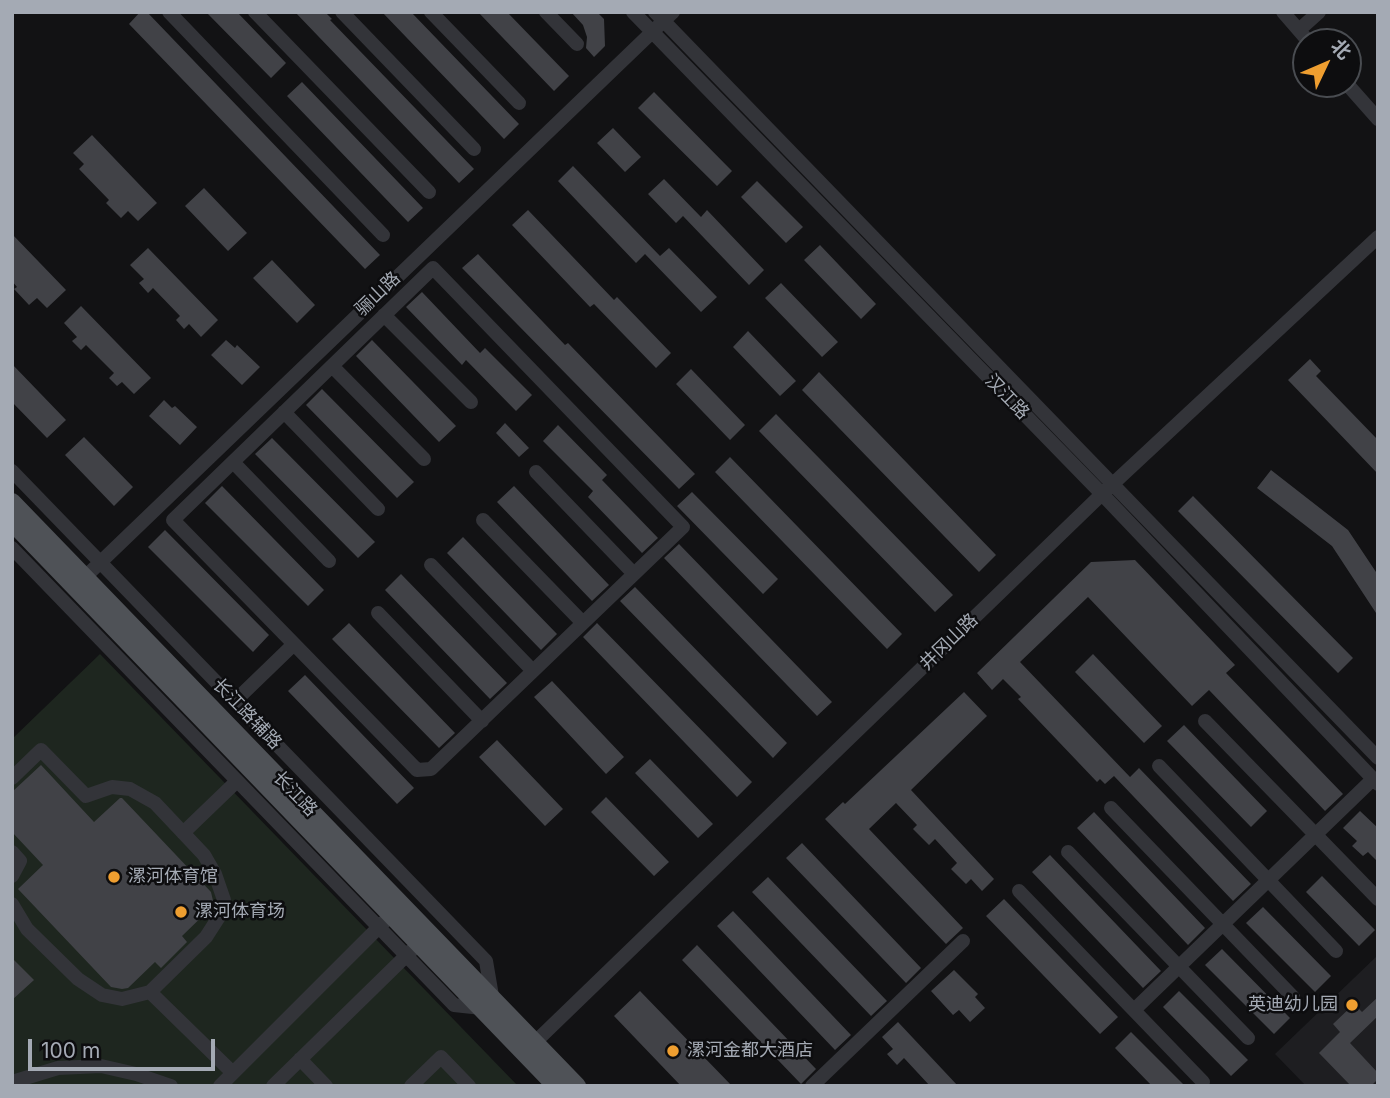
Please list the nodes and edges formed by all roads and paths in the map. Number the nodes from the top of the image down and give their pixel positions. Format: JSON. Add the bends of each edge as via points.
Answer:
{"nodes":[{"id":1,"x":169,"y":12,"type":"edge"},
{"id":2,"x":255,"y":12,"type":"edge"},
{"id":3,"x":342,"y":12,"type":"edge"},
{"id":4,"x":431,"y":12,"type":"edge"},
{"id":5,"x":546,"y":12,"type":"edge"},
{"id":6,"x":633,"y":12,"type":"edge"},
{"id":7,"x":1283,"y":12,"type":"edge"},
{"id":8,"x":1319,"y":12,"type":"edge"},
{"id":9,"x":664,"y":15,"type":"edge"},
{"id":10,"x":1297,"y":28,"type":"edge"},
{"id":11,"x":1301,"y":28,"type":"edge"},
{"id":12,"x":652,"y":32,"type":"junction"},
{"id":13,"x":577,"y":44,"type":"dead end"},
{"id":14,"x":1359,"y":98,"type":"edge"},
{"id":15,"x":519,"y":103,"type":"dead end"},
{"id":16,"x":1378,"y":119,"type":"edge"},
{"id":17,"x":474,"y":149,"type":"dead end"},
{"id":18,"x":429,"y":192,"type":"dead end"},
{"id":19,"x":383,"y":235,"type":"dead end"},
{"id":20,"x":1378,"y":237,"type":"edge"},
{"id":21,"x":384,"y":315,"type":"junction"},
{"id":22,"x":332,"y":366,"type":"junction"},
{"id":23,"x":471,"y":402,"type":"dead end"},
{"id":24,"x":284,"y":412,"type":"junction"},
{"id":25,"x":424,"y":459,"type":"dead end"},
{"id":26,"x":233,"y":462,"type":"junction"},
{"id":27,"x":12,"y":471,"type":"edge"},
{"id":28,"x":536,"y":472,"type":"dead end"},
{"id":29,"x":1108,"y":490,"type":"junction"},
{"id":30,"x":12,"y":502,"type":"edge"},
{"id":31,"x":378,"y":509,"type":"dead end"},
{"id":32,"x":483,"y":520,"type":"dead end"},
{"id":33,"x":12,"y":522,"type":"edge"},
{"id":34,"x":12,"y":548,"type":"edge"},
{"id":35,"x":99,"y":561,"type":"junction"},
{"id":36,"x":329,"y":561,"type":"dead end"},
{"id":37,"x":431,"y":565,"type":"dead end"},
{"id":38,"x":634,"y":574,"type":"junction"},
{"id":39,"x":84,"y":578,"type":"junction"},
{"id":40,"x":378,"y":613,"type":"dead end"},
{"id":41,"x":583,"y":623,"type":"junction"},
{"id":42,"x":293,"y":644,"type":"junction"},
{"id":43,"x":533,"y":671,"type":"junction"},
{"id":44,"x":235,"y":701,"type":"junction"},
{"id":45,"x":482,"y":721,"type":"junction"},
{"id":46,"x":1205,"y":721,"type":"dead end"},
{"id":47,"x":1378,"y":758,"type":"edge"},
{"id":48,"x":1159,"y":766,"type":"dead end"},
{"id":49,"x":12,"y":778,"type":"edge"},
{"id":50,"x":237,"y":780,"type":"junction"},
{"id":51,"x":1375,"y":781,"type":"edge"},
{"id":52,"x":1111,"y":808,"type":"dead end"},
{"id":53,"x":183,"y":833,"type":"junction"},
{"id":54,"x":1315,"y":834,"type":"junction"},
{"id":55,"x":12,"y":852,"type":"edge"},
{"id":56,"x":1068,"y":852,"type":"dead end"},
{"id":57,"x":12,"y":876,"type":"edge"},
{"id":58,"x":1268,"y":880,"type":"junction"},
{"id":59,"x":1019,"y":891,"type":"dead end"},
{"id":60,"x":1378,"y":899,"type":"edge"},
{"id":61,"x":12,"y":904,"type":"edge"},
{"id":62,"x":390,"y":915,"type":"junction"},
{"id":63,"x":1223,"y":924,"type":"junction"},
{"id":64,"x":963,"y":941,"type":"dead end"},
{"id":65,"x":412,"y":949,"type":"junction"},
{"id":66,"x":1336,"y":951,"type":"dead end"},
{"id":67,"x":1179,"y":967,"type":"junction"},
{"id":68,"x":150,"y":992,"type":"junction"},
{"id":69,"x":1293,"y":997,"type":"dead end"},
{"id":70,"x":487,"y":1002,"type":"junction"},
{"id":71,"x":1134,"y":1010,"type":"junction"},
{"id":72,"x":1248,"y":1038,"type":"dead end"},
{"id":73,"x":530,"y":1047,"type":"junction"},
{"id":74,"x":300,"y":1059,"type":"junction"},
{"id":75,"x":233,"y":1073,"type":"junction"},
{"id":76,"x":12,"y":1082,"type":"edge"},
{"id":77,"x":1203,"y":1082,"type":"dead end"},
{"id":78,"x":465,"y":1084,"type":"edge"},
{"id":79,"x":171,"y":1086,"type":"edge"},
{"id":80,"x":220,"y":1086,"type":"edge"},
{"id":81,"x":273,"y":1086,"type":"edge"},
{"id":82,"x":326,"y":1086,"type":"edge"},
{"id":83,"x":411,"y":1086,"type":"edge"},
{"id":84,"x":556,"y":1086,"type":"edge"},
{"id":85,"x":577,"y":1086,"type":"edge"},
{"id":86,"x":811,"y":1086,"type":"edge"}],
"edges":[{"from":1,"to":19,"type":"street"},
{"from":2,"to":18,"type":"street"},
{"from":3,"to":17,"type":"street"},
{"from":4,"to":15,"type":"street"},
{"from":5,"to":13,"type":"street"},
{"from":6,"to":12,"type":"street","name":"汉江路"},
{"from":7,"to":10,"type":"street"},
{"from":8,"to":11,"type":"street"},
{"from":9,"to":12,"type":"street","name":"骊山路"},
{"from":9,"to":29,"type":"street","name":"汉江路"},
{"from":12,"to":29,"type":"street","name":"汉江路"},
{"from":12,"to":35,"type":"street","name":"骊山路"},
{"from":14,"to":16,"type":"street"},
{"from":20,"to":29,"type":"street","name":"井冈山路"},
{"from":21,"to":22,"type":"street"},
{"from":21,"to":23,"type":"street"},
{"from":21,"to":38,"type":"street","via":[[433,268],[683,527]]},
{"from":22,"to":24,"type":"street"},
{"from":22,"to":25,"type":"street"},
{"from":24,"to":26,"type":"street"},
{"from":24,"to":31,"type":"street"},
{"from":26,"to":36,"type":"street"},
{"from":26,"to":42,"type":"street","via":[[173,520]]},
{"from":27,"to":35,"type":"street","name":"长江路辅路"},
{"from":28,"to":38,"type":"street"},
{"from":29,"to":47,"type":"street","name":"汉江路"},
{"from":29,"to":51,"type":"street","name":"汉江路"},
{"from":29,"to":73,"type":"street","name":"井冈山路"},
{"from":30,"to":39,"type":"main road","name":"长江路"},
{"from":32,"to":41,"type":"street"},
{"from":33,"to":62,"type":"main road","name":"长江路"},
{"from":34,"to":50,"type":"street"},
{"from":35,"to":39,"type":"street","name":"骊山路"},
{"from":35,"to":44,"type":"street","name":"长江路辅路"},
{"from":37,"to":43,"type":"street"},
{"from":38,"to":41,"type":"street"},
{"from":39,"to":62,"type":"main road","name":"长江路"},
{"from":40,"to":45,"type":"street"},
{"from":41,"to":43,"type":"street"},
{"from":42,"to":44,"type":"street"},
{"from":42,"to":45,"type":"street","via":[[417,770],[431,769]]},
{"from":43,"to":45,"type":"street"},
{"from":44,"to":70,"type":"street","name":"长江路辅路","via":[[486,961]]},
{"from":46,"to":54,"type":"street"},
{"from":48,"to":58,"type":"street"},
{"from":49,"to":53,"type":"street","via":[[41,750],[86,796],[112,787],[130,789],[155,803]]},
{"from":50,"to":53,"type":"street"},
{"from":50,"to":62,"type":"street"},
{"from":51,"to":54,"type":"street"},
{"from":52,"to":63,"type":"street"},
{"from":53,"to":68,"type":"street","via":[[215,874],[224,909],[206,937]]},
{"from":54,"to":58,"type":"street"},
{"from":54,"to":60,"type":"street"},
{"from":55,"to":57,"type":"street","via":[[20,860]]},
{"from":56,"to":67,"type":"street"},
{"from":58,"to":63,"type":"street"},
{"from":58,"to":66,"type":"street"},
{"from":59,"to":71,"type":"street"},
{"from":61,"to":68,"type":"street","via":[[27,929],[86,985],[102,995],[122,999]]},
{"from":62,"to":65,"type":"main road","name":"长江路"},
{"from":62,"to":70,"type":"main road","name":"长江路"},
{"from":62,"to":75,"type":"street"},
{"from":63,"to":67,"type":"street"},
{"from":63,"to":69,"type":"street"},
{"from":64,"to":86,"type":"street"},
{"from":65,"to":70,"type":"main road","name":"长江路"},
{"from":65,"to":74,"type":"street"},
{"from":67,"to":71,"type":"street"},
{"from":67,"to":72,"type":"street"},
{"from":68,"to":75,"type":"street"},
{"from":70,"to":73,"type":"main road","name":"长江路"},
{"from":71,"to":77,"type":"street"},
{"from":73,"to":84,"type":"main road","name":"长江路"},
{"from":73,"to":85,"type":"main road","name":"长江路"},
{"from":74,"to":81,"type":"street"},
{"from":74,"to":82,"type":"street"},
{"from":75,"to":80,"type":"street"},
{"from":76,"to":79,"type":"street","via":[[58,1068],[101,1066]]},
{"from":78,"to":83,"type":"street","via":[[441,1057]]}]}
